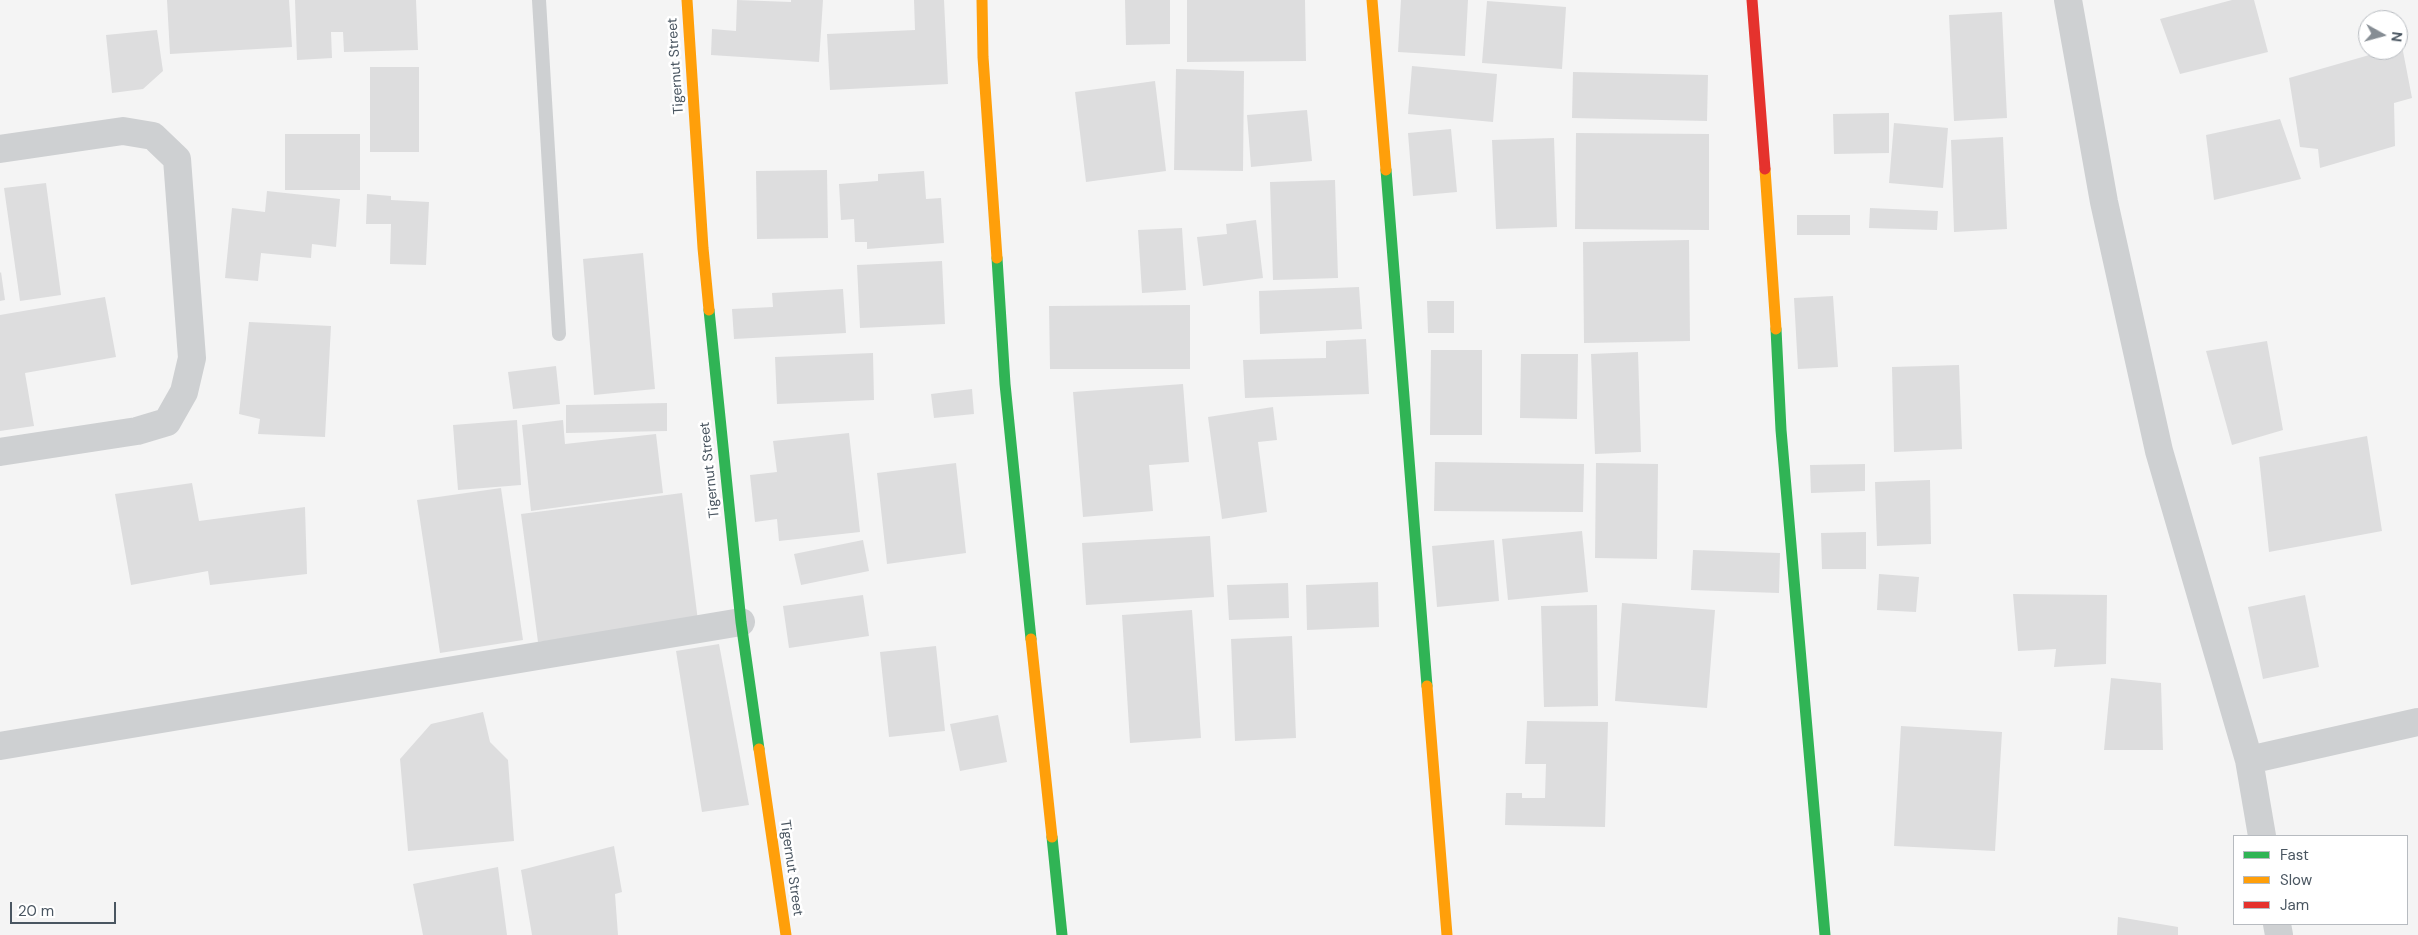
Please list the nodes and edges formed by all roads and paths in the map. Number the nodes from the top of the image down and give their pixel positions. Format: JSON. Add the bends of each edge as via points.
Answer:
{"nodes":[{"id":1,"x":539,"y":0,"type":"edge"},
{"id":2,"x":687,"y":0,"type":"edge"},
{"id":3,"x":982,"y":0,"type":"edge"},
{"id":4,"x":1372,"y":0,"type":"edge"},
{"id":5,"x":1752,"y":0,"type":"edge"},
{"id":6,"x":2068,"y":0,"type":"edge"},
{"id":7,"x":0,"y":149,"type":"edge"},
{"id":8,"x":559,"y":334,"type":"dead end"},
{"id":9,"x":0,"y":452,"type":"edge"},
{"id":10,"x":740,"y":622,"type":"junction"},
{"id":11,"x":2418,"y":722,"type":"edge"},
{"id":12,"x":0,"y":746,"type":"edge"},
{"id":13,"x":2248,"y":760,"type":"junction"},
{"id":14,"x":2262,"y":835,"type":"edge"},
{"id":15,"x":786,"y":935,"type":"edge"},
{"id":16,"x":1062,"y":935,"type":"edge"},
{"id":17,"x":1447,"y":935,"type":"edge"},
{"id":18,"x":1825,"y":935,"type":"edge"}],
"edges":[{"from":1,"to":8,"type":"lane"},
{"from":2,"to":10,"type":"street","name":"Tigernut Street","via":[[703,248]]},
{"from":3,"to":16,"type":"street","via":[[1005,384]]},
{"from":4,"to":17,"type":"street"},
{"from":5,"to":18,"type":"street","via":[[1774,284],[1782,440]]},
{"from":6,"to":13,"type":"street","via":[[2104,202],[2159,451]]},
{"from":7,"to":9,"type":"street","via":[[123,131],[153,136],[177,159],[192,358],[184,392],[167,422],[137,431]]},
{"from":10,"to":12,"type":"street"},
{"from":10,"to":15,"type":"street","name":"Tigernut Street"},
{"from":11,"to":13,"type":"street"},
{"from":13,"to":14,"type":"street"}]}
